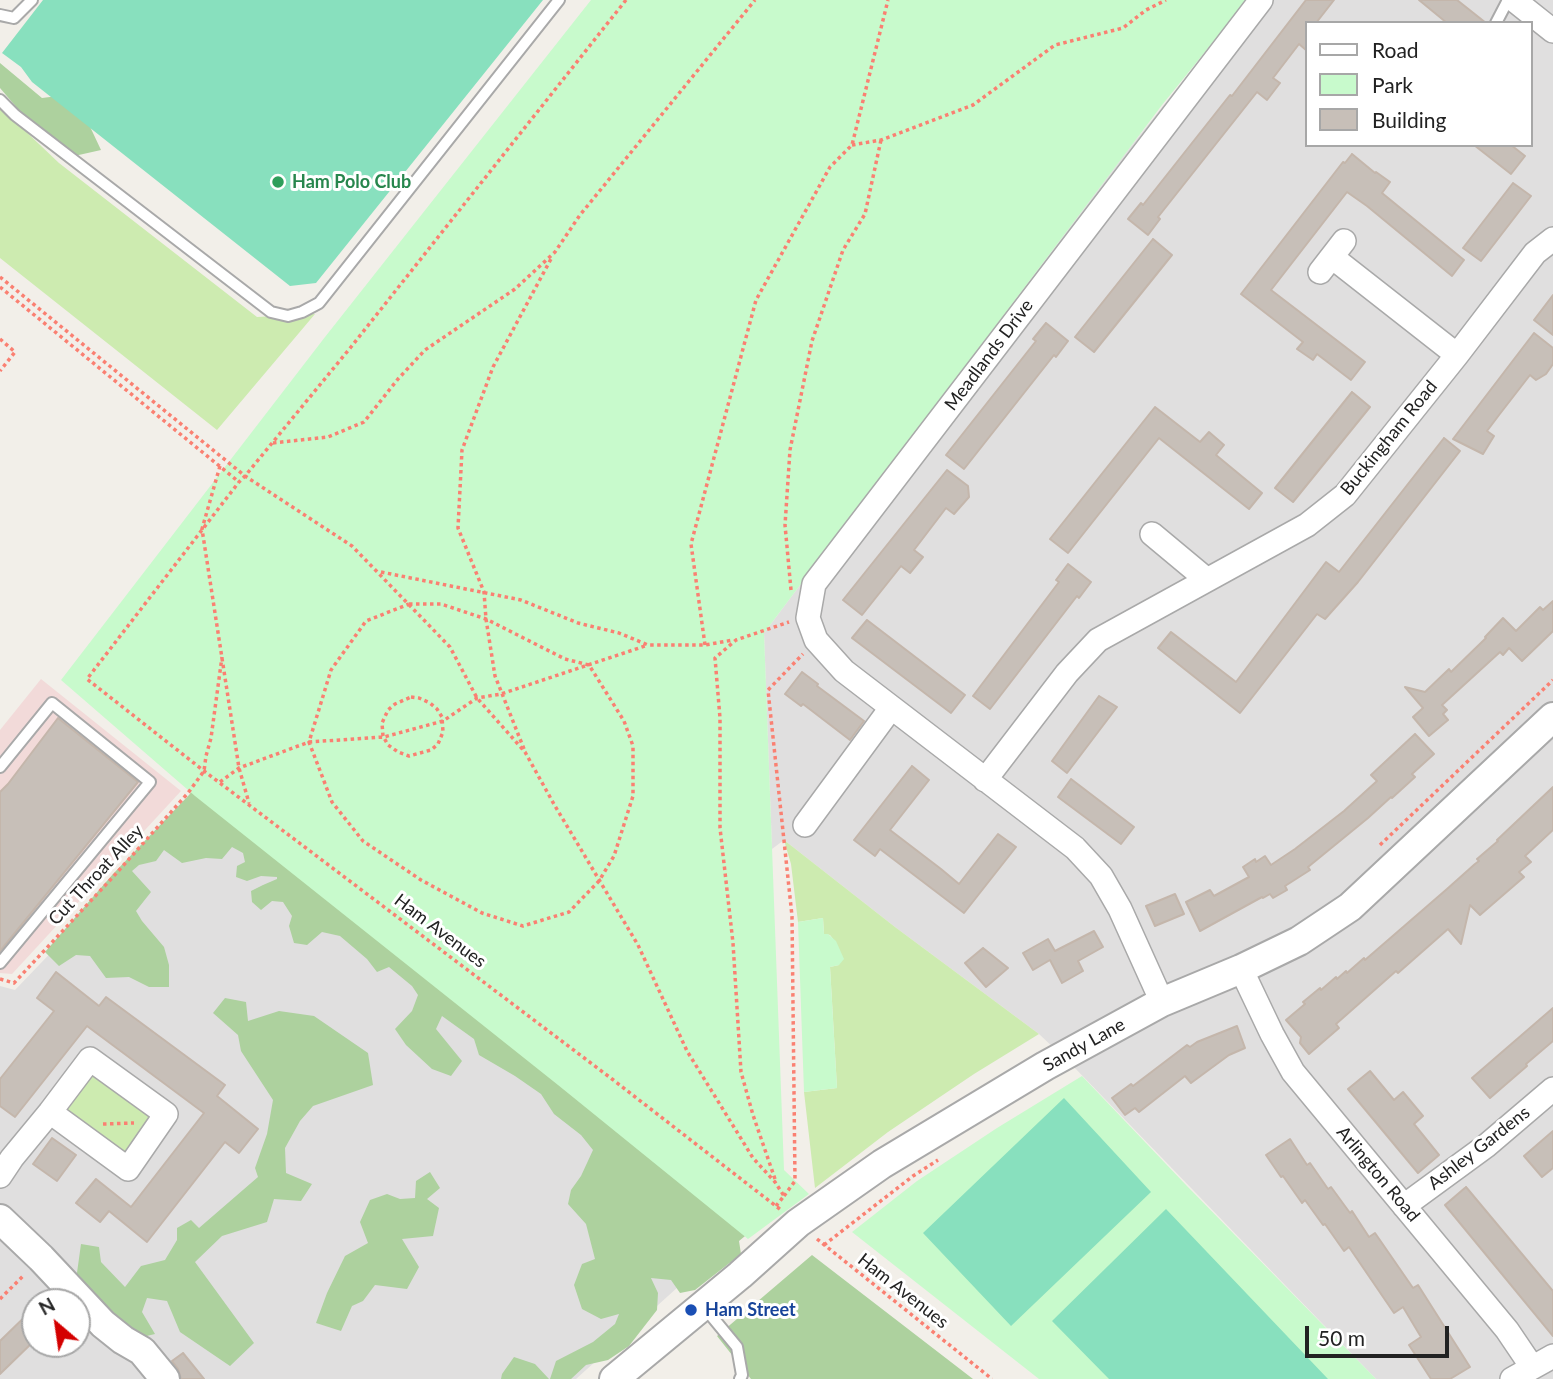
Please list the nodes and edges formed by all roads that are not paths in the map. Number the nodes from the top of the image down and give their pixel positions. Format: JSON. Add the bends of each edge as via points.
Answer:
{"nodes":[{"id":1,"x":32,"y":0,"type":"edge"},
{"id":2,"x":559,"y":0,"type":"edge"},
{"id":3,"x":1261,"y":0,"type":"edge"},
{"id":4,"x":1508,"y":0,"type":"edge"},
{"id":5,"x":1514,"y":0,"type":"edge"},
{"id":6,"x":0,"y":15,"type":"edge"},
{"id":7,"x":1497,"y":21,"type":"edge"},
{"id":8,"x":1553,"y":31,"type":"edge"},
{"id":9,"x":0,"y":100,"type":"edge"},
{"id":10,"x":1553,"y":239,"type":"edge"},
{"id":11,"x":1332,"y":256,"type":"dead end"},
{"id":12,"x":1457,"y":355,"type":"junction"},
{"id":13,"x":1152,"y":534,"type":"dead end"},
{"id":14,"x":1206,"y":579,"type":"junction"},
{"id":15,"x":891,"y":708,"type":"junction"},
{"id":16,"x":1553,"y":717,"type":"edge"},
{"id":17,"x":0,"y":767,"type":"edge"},
{"id":18,"x":985,"y":780,"type":"junction"},
{"id":19,"x":805,"y":825,"type":"dead end"},
{"id":20,"x":0,"y":963,"type":"edge"},
{"id":21,"x":1241,"y":970,"type":"junction"},
{"id":22,"x":1162,"y":1002,"type":"junction"},
{"id":23,"x":1553,"y":1089,"type":"edge"},
{"id":24,"x":50,"y":1112,"type":"junction"},
{"id":25,"x":0,"y":1176,"type":"edge"},
{"id":26,"x":1404,"y":1206,"type":"junction"},
{"id":27,"x":0,"y":1219,"type":"edge"},
{"id":28,"x":702,"y":1305,"type":"junction"},
{"id":29,"x":1553,"y":1356,"type":"edge"},
{"id":30,"x":1522,"y":1373,"type":"edge"},
{"id":31,"x":165,"y":1379,"type":"edge"},
{"id":32,"x":614,"y":1379,"type":"edge"},
{"id":33,"x":740,"y":1379,"type":"edge"}],
"edges":[{"from":1,"to":6,"type":"lane","via":[[14,18]]},
{"from":2,"to":9,"type":"lane","via":[[318,303],[288,316],[271,312]]},
{"from":3,"to":15,"type":"street","name":"Meadlands Drive","via":[[814,584],[808,618],[816,639],[844,671]]},
{"from":4,"to":7,"type":"lane"},
{"from":5,"to":8,"type":"street"},
{"from":10,"to":12,"type":"street","name":"Buckingham Road","via":[[1535,253]]},
{"from":11,"to":12,"type":"street"},
{"from":12,"to":14,"type":"street","name":"Buckingham Road","via":[[1345,495],[1307,524]]},
{"from":13,"to":14,"type":"street"},
{"from":14,"to":18,"type":"street","name":"Buckingham Road","via":[[1098,640]]},
{"from":15,"to":18,"type":"street"},
{"from":15,"to":19,"type":"street"},
{"from":16,"to":21,"type":"street","name":"Sandy Lane","via":[[1350,907],[1299,941]]},
{"from":17,"to":20,"type":"lane","via":[[52,702],[150,782]]},
{"from":18,"to":22,"type":"street","via":[[1074,848],[1101,876]]},
{"from":21,"to":22,"type":"street","name":"Sandy Lane"},
{"from":21,"to":26,"type":"street","name":"Arlington Road","via":[[1293,1072]]},
{"from":22,"to":28,"type":"street","name":"Sandy Lane","via":[[787,1215],[740,1275]]},
{"from":23,"to":26,"type":"street","name":"Ashley Gardens"},
{"from":24,"to":24,"type":"street","via":[[90,1059],[166,1114],[128,1170]]},
{"from":24,"to":25,"type":"street"},
{"from":26,"to":30,"type":"street","name":"Arlington Road","via":[[1507,1330]]},
{"from":27,"to":31,"type":"street","via":[[103,1324],[142,1351]]},
{"from":28,"to":32,"type":"street","name":"Sandy Lane"},
{"from":28,"to":33,"type":"lane","via":[[737,1347]]},
{"from":29,"to":30,"type":"street"}]}
